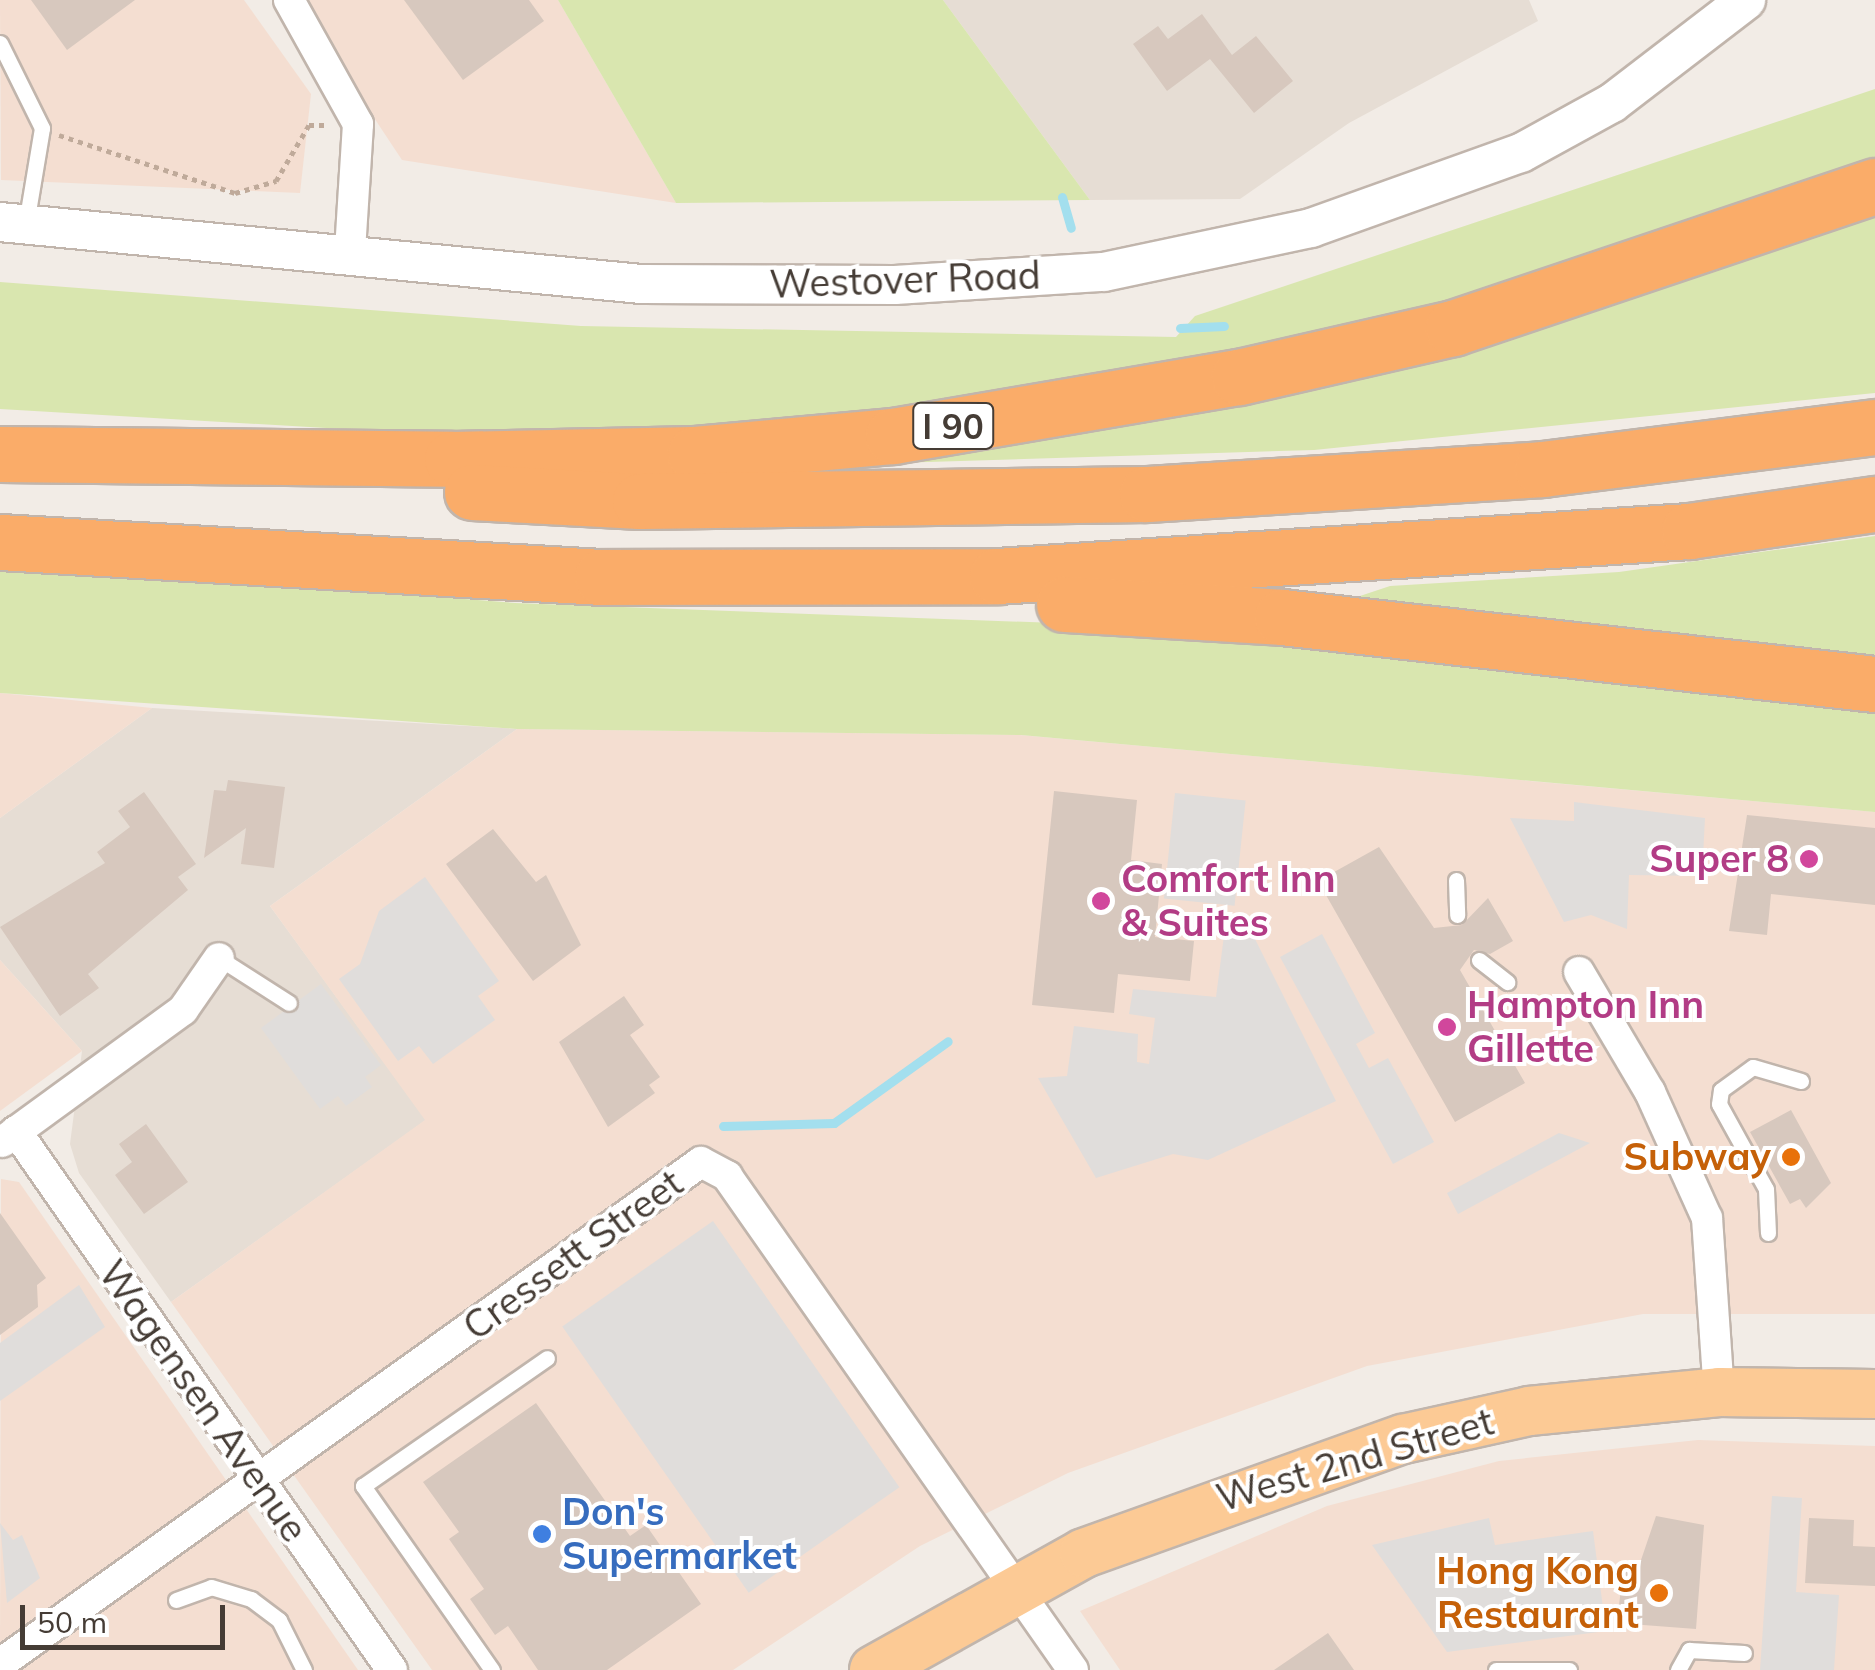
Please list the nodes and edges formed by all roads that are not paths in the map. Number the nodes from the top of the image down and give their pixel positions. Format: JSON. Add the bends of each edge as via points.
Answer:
{"nodes":[{"id":1,"x":288,"y":0,"type":"edge"},
{"id":2,"x":1746,"y":0,"type":"edge"},
{"id":3,"x":0,"y":43,"type":"edge"},
{"id":4,"x":1875,"y":186,"type":"edge"},
{"id":5,"x":13,"y":223,"type":"edge"},
{"id":6,"x":350,"y":252,"type":"junction"},
{"id":7,"x":1875,"y":427,"type":"edge"},
{"id":8,"x":0,"y":457,"type":"edge"},
{"id":9,"x":1875,"y":504,"type":"edge"},
{"id":10,"x":0,"y":542,"type":"edge"},
{"id":11,"x":602,"y":576,"type":"junction"},
{"id":12,"x":1875,"y":684,"type":"edge"},
{"id":13,"x":1456,"y":880,"type":"dead end"},
{"id":14,"x":1457,"y":915,"type":"dead end"},
{"id":15,"x":218,"y":958,"type":"joint"},
{"id":16,"x":1479,"y":960,"type":"dead end"},
{"id":17,"x":1579,"y":972,"type":"dead end"},
{"id":18,"x":1507,"y":982,"type":"dead end"},
{"id":19,"x":289,"y":1003,"type":"dead end"},
{"id":20,"x":1802,"y":1081,"type":"dead end"},
{"id":21,"x":8,"y":1137,"type":"edge"},
{"id":22,"x":1768,"y":1233,"type":"dead end"},
{"id":23,"x":547,"y":1358,"type":"dead end"},
{"id":24,"x":1719,"y":1392,"type":"junction"},
{"id":25,"x":1875,"y":1394,"type":"edge"},
{"id":26,"x":254,"y":1476,"type":"junction"},
{"id":27,"x":1014,"y":1587,"type":"junction"},
{"id":28,"x":176,"y":1600,"type":"dead end"},
{"id":29,"x":1744,"y":1653,"type":"dead end"},
{"id":30,"x":0,"y":1664,"type":"edge"},
{"id":31,"x":304,"y":1670,"type":"edge"},
{"id":32,"x":392,"y":1670,"type":"edge"},
{"id":33,"x":492,"y":1670,"type":"edge"},
{"id":34,"x":874,"y":1670,"type":"edge"},
{"id":35,"x":1072,"y":1670,"type":"edge"},
{"id":36,"x":1496,"y":1670,"type":"edge"},
{"id":37,"x":1569,"y":1670,"type":"edge"},
{"id":38,"x":1678,"y":1670,"type":"edge"}],
"edges":[{"from":1,"to":6,"type":"street","via":[[358,124]]},
{"from":2,"to":6,"type":"street","name":"Westover Road","via":[[1612,102],[1521,153],[1310,228],[1104,272],[894,285],[642,284]]},
{"from":3,"to":5,"type":"lane","via":[[42,128]]},
{"from":4,"to":8,"type":"highway","number":"I 90","via":[[1453,328],[1238,377],[893,436],[696,454]]},
{"from":5,"to":6,"type":"street","name":"Westover Road"},
{"from":7,"to":8,"type":"highway","number":"I 90","via":[[1542,469],[1147,494],[640,501]]},
{"from":9,"to":11,"type":"highway","via":[[1689,530],[1260,565]]},
{"from":10,"to":11,"type":"highway"},
{"from":11,"to":12,"type":"highway","via":[[1282,617]]},
{"from":13,"to":14,"type":"lane"},
{"from":15,"to":19,"type":"lane"},
{"from":15,"to":21,"type":"street","via":[[184,1010]]},
{"from":16,"to":18,"type":"lane"},
{"from":17,"to":24,"type":"street","via":[[1650,1092],[1706,1218]]},
{"from":20,"to":22,"type":"lane","via":[[1753,1067],[1721,1090],[1719,1104],[1766,1189]]},
{"from":21,"to":26,"type":"street","name":"Wagensen Avenue"},
{"from":23,"to":33,"type":"lane","via":[[362,1486]]},
{"from":24,"to":25,"type":"main road","name":"West 2nd Street"},
{"from":24,"to":27,"type":"main road","name":"West 2nd Street","via":[[1529,1411],[1403,1439],[1175,1514]]},
{"from":26,"to":27,"type":"street","name":"Cressett Street","via":[[701,1162],[727,1176]]},
{"from":26,"to":30,"type":"street"},
{"from":26,"to":32,"type":"street","name":"Wagensen Avenue"},
{"from":27,"to":34,"type":"main road","name":"West 2nd Street"},
{"from":27,"to":35,"type":"street"},
{"from":28,"to":31,"type":"lane","via":[[211,1587],[251,1599],[278,1620]]},
{"from":29,"to":38,"type":"lane","via":[[1689,1650]]},
{"from":36,"to":37,"type":"lane"}]}
